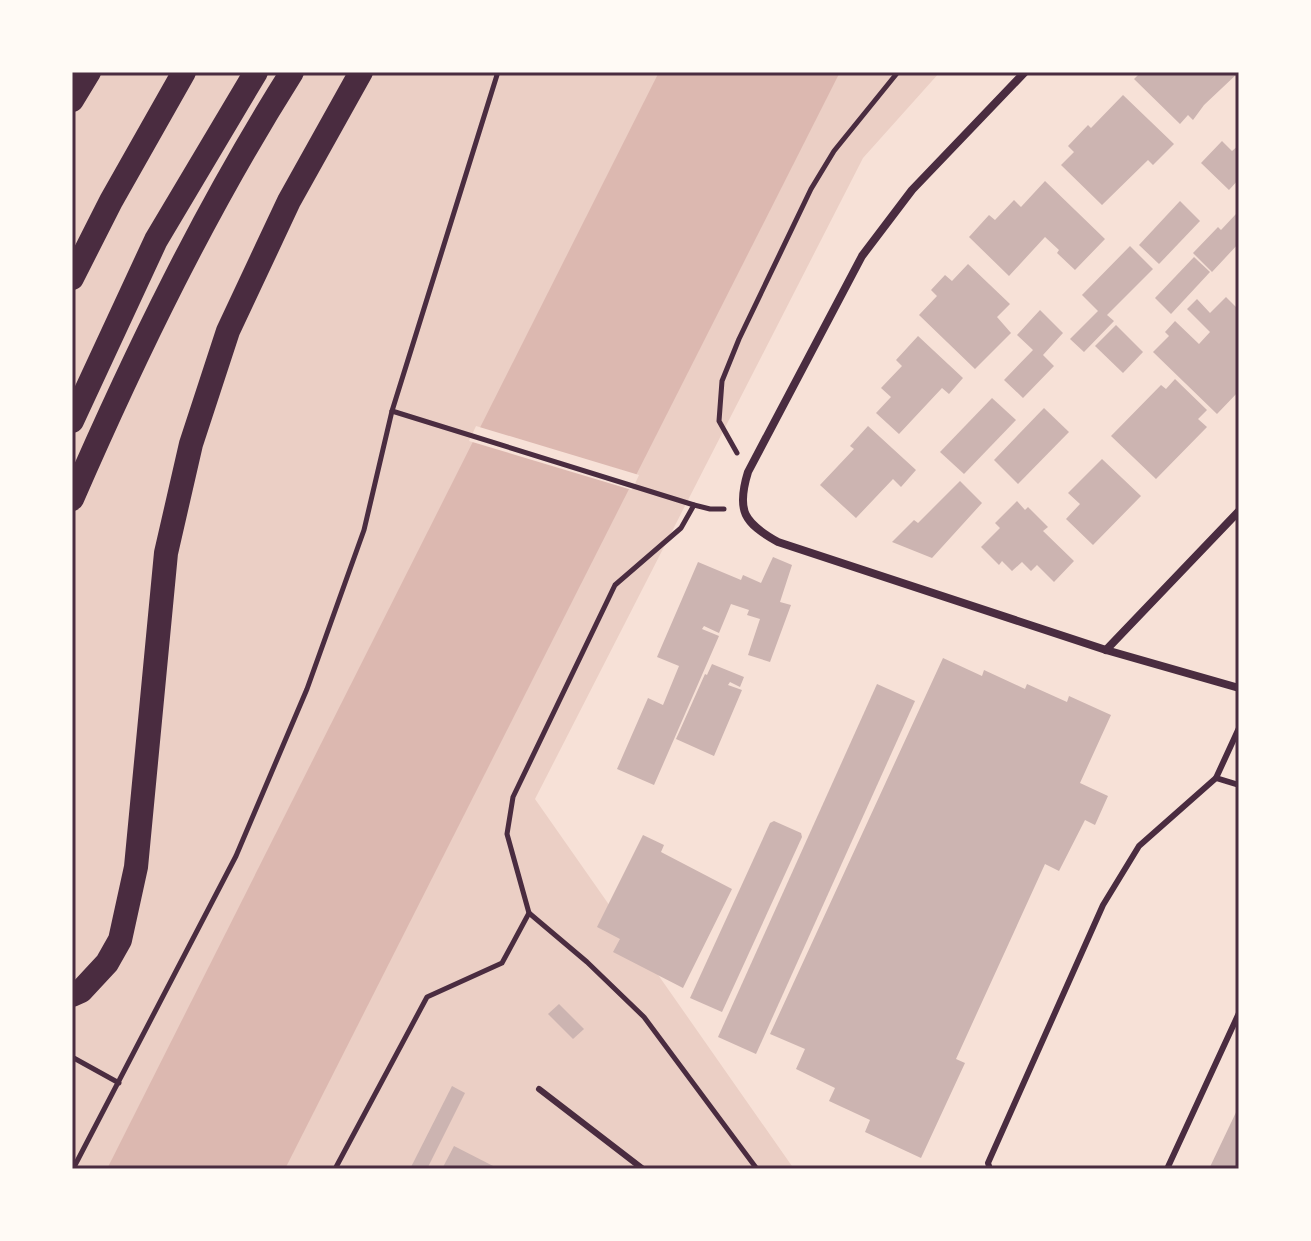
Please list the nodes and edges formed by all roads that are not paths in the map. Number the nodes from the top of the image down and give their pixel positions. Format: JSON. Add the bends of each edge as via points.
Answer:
{"nodes":[{"id":1,"x":89,"y":72,"type":"edge"},
{"id":2,"x":184,"y":72,"type":"edge"},
{"id":3,"x":256,"y":72,"type":"edge"},
{"id":4,"x":292,"y":72,"type":"edge"},
{"id":5,"x":361,"y":72,"type":"edge"},
{"id":6,"x":1025,"y":72,"type":"edge"},
{"id":7,"x":72,"y":100,"type":"edge"},
{"id":8,"x":72,"y":278,"type":"edge"},
{"id":9,"x":72,"y":421,"type":"edge"},
{"id":10,"x":72,"y":499,"type":"edge"},
{"id":11,"x":1239,"y":511,"type":"edge"},
{"id":12,"x":1106,"y":650,"type":"junction"},
{"id":13,"x":1239,"y":688,"type":"edge"},
{"id":14,"x":1239,"y":728,"type":"edge"},
{"id":15,"x":1216,"y":778,"type":"junction"},
{"id":16,"x":1239,"y":785,"type":"edge"},
{"id":17,"x":72,"y":995,"type":"edge"},
{"id":18,"x":1239,"y":1013,"type":"edge"},
{"id":19,"x":539,"y":1089,"type":"dead end"},
{"id":20,"x":643,"y":1169,"type":"edge"},
{"id":21,"x":990,"y":1169,"type":"edge"},
{"id":22,"x":1167,"y":1169,"type":"edge"}],
"edges":[{"from":1,"to":7,"type":"highway"},
{"from":2,"to":8,"type":"highway"},
{"from":3,"to":9,"type":"highway","via":[[156,240]]},
{"from":4,"to":10,"type":"highway","via":[[178,272]]},
{"from":5,"to":17,"type":"highway","via":[[289,201],[228,331],[191,444],[166,553],[136,867],[120,940],[107,963]]},
{"from":6,"to":12,"type":"street","via":[[912,190],[862,256],[748,472],[742,509],[756,530],[778,542]]},
{"from":11,"to":12,"type":"street"},
{"from":12,"to":13,"type":"street"},
{"from":14,"to":15,"type":"lane"},
{"from":15,"to":16,"type":"lane"},
{"from":15,"to":21,"type":"lane","via":[[1139,846],[1103,905],[988,1163]]},
{"from":18,"to":22,"type":"lane"},
{"from":19,"to":20,"type":"lane"}]}
